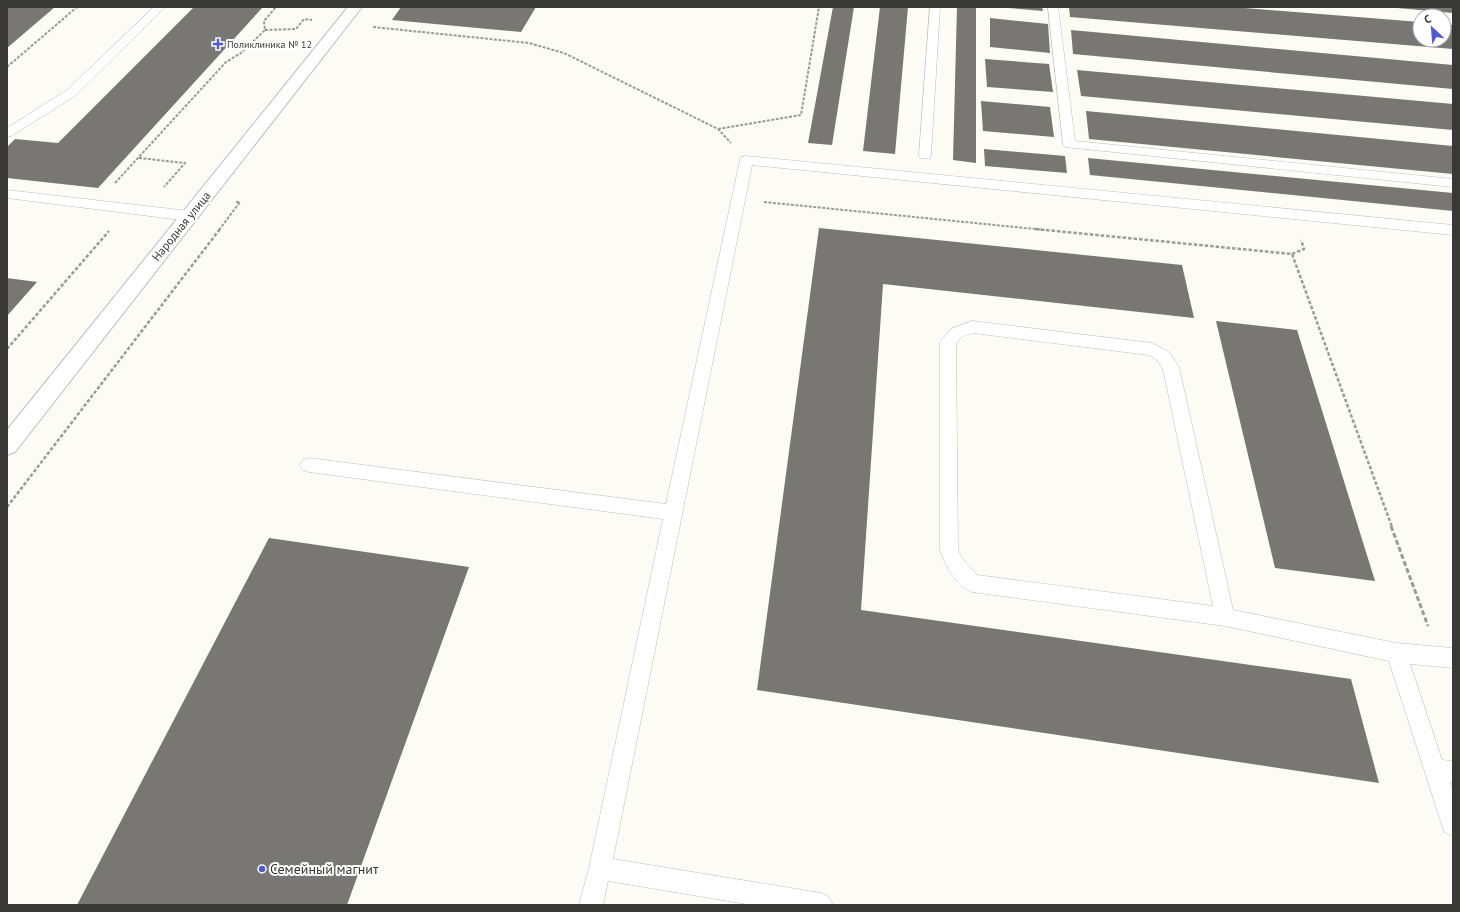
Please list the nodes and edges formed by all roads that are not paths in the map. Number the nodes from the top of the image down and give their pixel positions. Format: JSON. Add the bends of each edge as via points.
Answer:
{"nodes":[{"id":1,"x":160,"y":7,"type":"edge"},
{"id":2,"x":355,"y":7,"type":"edge"},
{"id":3,"x":935,"y":7,"type":"edge"},
{"id":4,"x":1053,"y":7,"type":"edge"},
{"id":5,"x":7,"y":133,"type":"edge"},
{"id":6,"x":926,"y":155,"type":"dead end"},
{"id":7,"x":1453,"y":183,"type":"edge"},
{"id":8,"x":7,"y":194,"type":"edge"},
{"id":9,"x":189,"y":216,"type":"junction"},
{"id":10,"x":1453,"y":230,"type":"edge"},
{"id":11,"x":7,"y":446,"type":"edge"},
{"id":12,"x":308,"y":465,"type":"dead end"},
{"id":13,"x":673,"y":513,"type":"junction"},
{"id":14,"x":1225,"y":617,"type":"junction"},
{"id":15,"x":1396,"y":653,"type":"junction"},
{"id":16,"x":1446,"y":657,"type":"edge"},
{"id":17,"x":1444,"y":771,"type":"edge"},
{"id":18,"x":1453,"y":825,"type":"edge"},
{"id":19,"x":600,"y":868,"type":"junction"},
{"id":20,"x":591,"y":905,"type":"edge"},
{"id":21,"x":821,"y":905,"type":"edge"}],
"edges":[{"from":1,"to":5,"type":"lane","via":[[71,93]]},
{"from":2,"to":9,"type":"street","name":"Народная улица"},
{"from":3,"to":6,"type":"lane"},
{"from":4,"to":7,"type":"lane","via":[[1069,144]]},
{"from":8,"to":9,"type":"lane"},
{"from":9,"to":11,"type":"street","name":"Народная улица"},
{"from":10,"to":13,"type":"lane","via":[[746,160]]},
{"from":12,"to":13,"type":"lane"},
{"from":13,"to":19,"type":"lane"},
{"from":14,"to":14,"type":"lane","via":[[972,583],[955,564],[949,550],[948,342],[956,333],[972,327],[1152,349],[1163,356],[1171,367]]},
{"from":14,"to":15,"type":"lane"},
{"from":15,"to":16,"type":"lane"},
{"from":15,"to":17,"type":"lane"},
{"from":17,"to":18,"type":"lane"},
{"from":19,"to":20,"type":"lane"},
{"from":19,"to":21,"type":"lane"}]}
